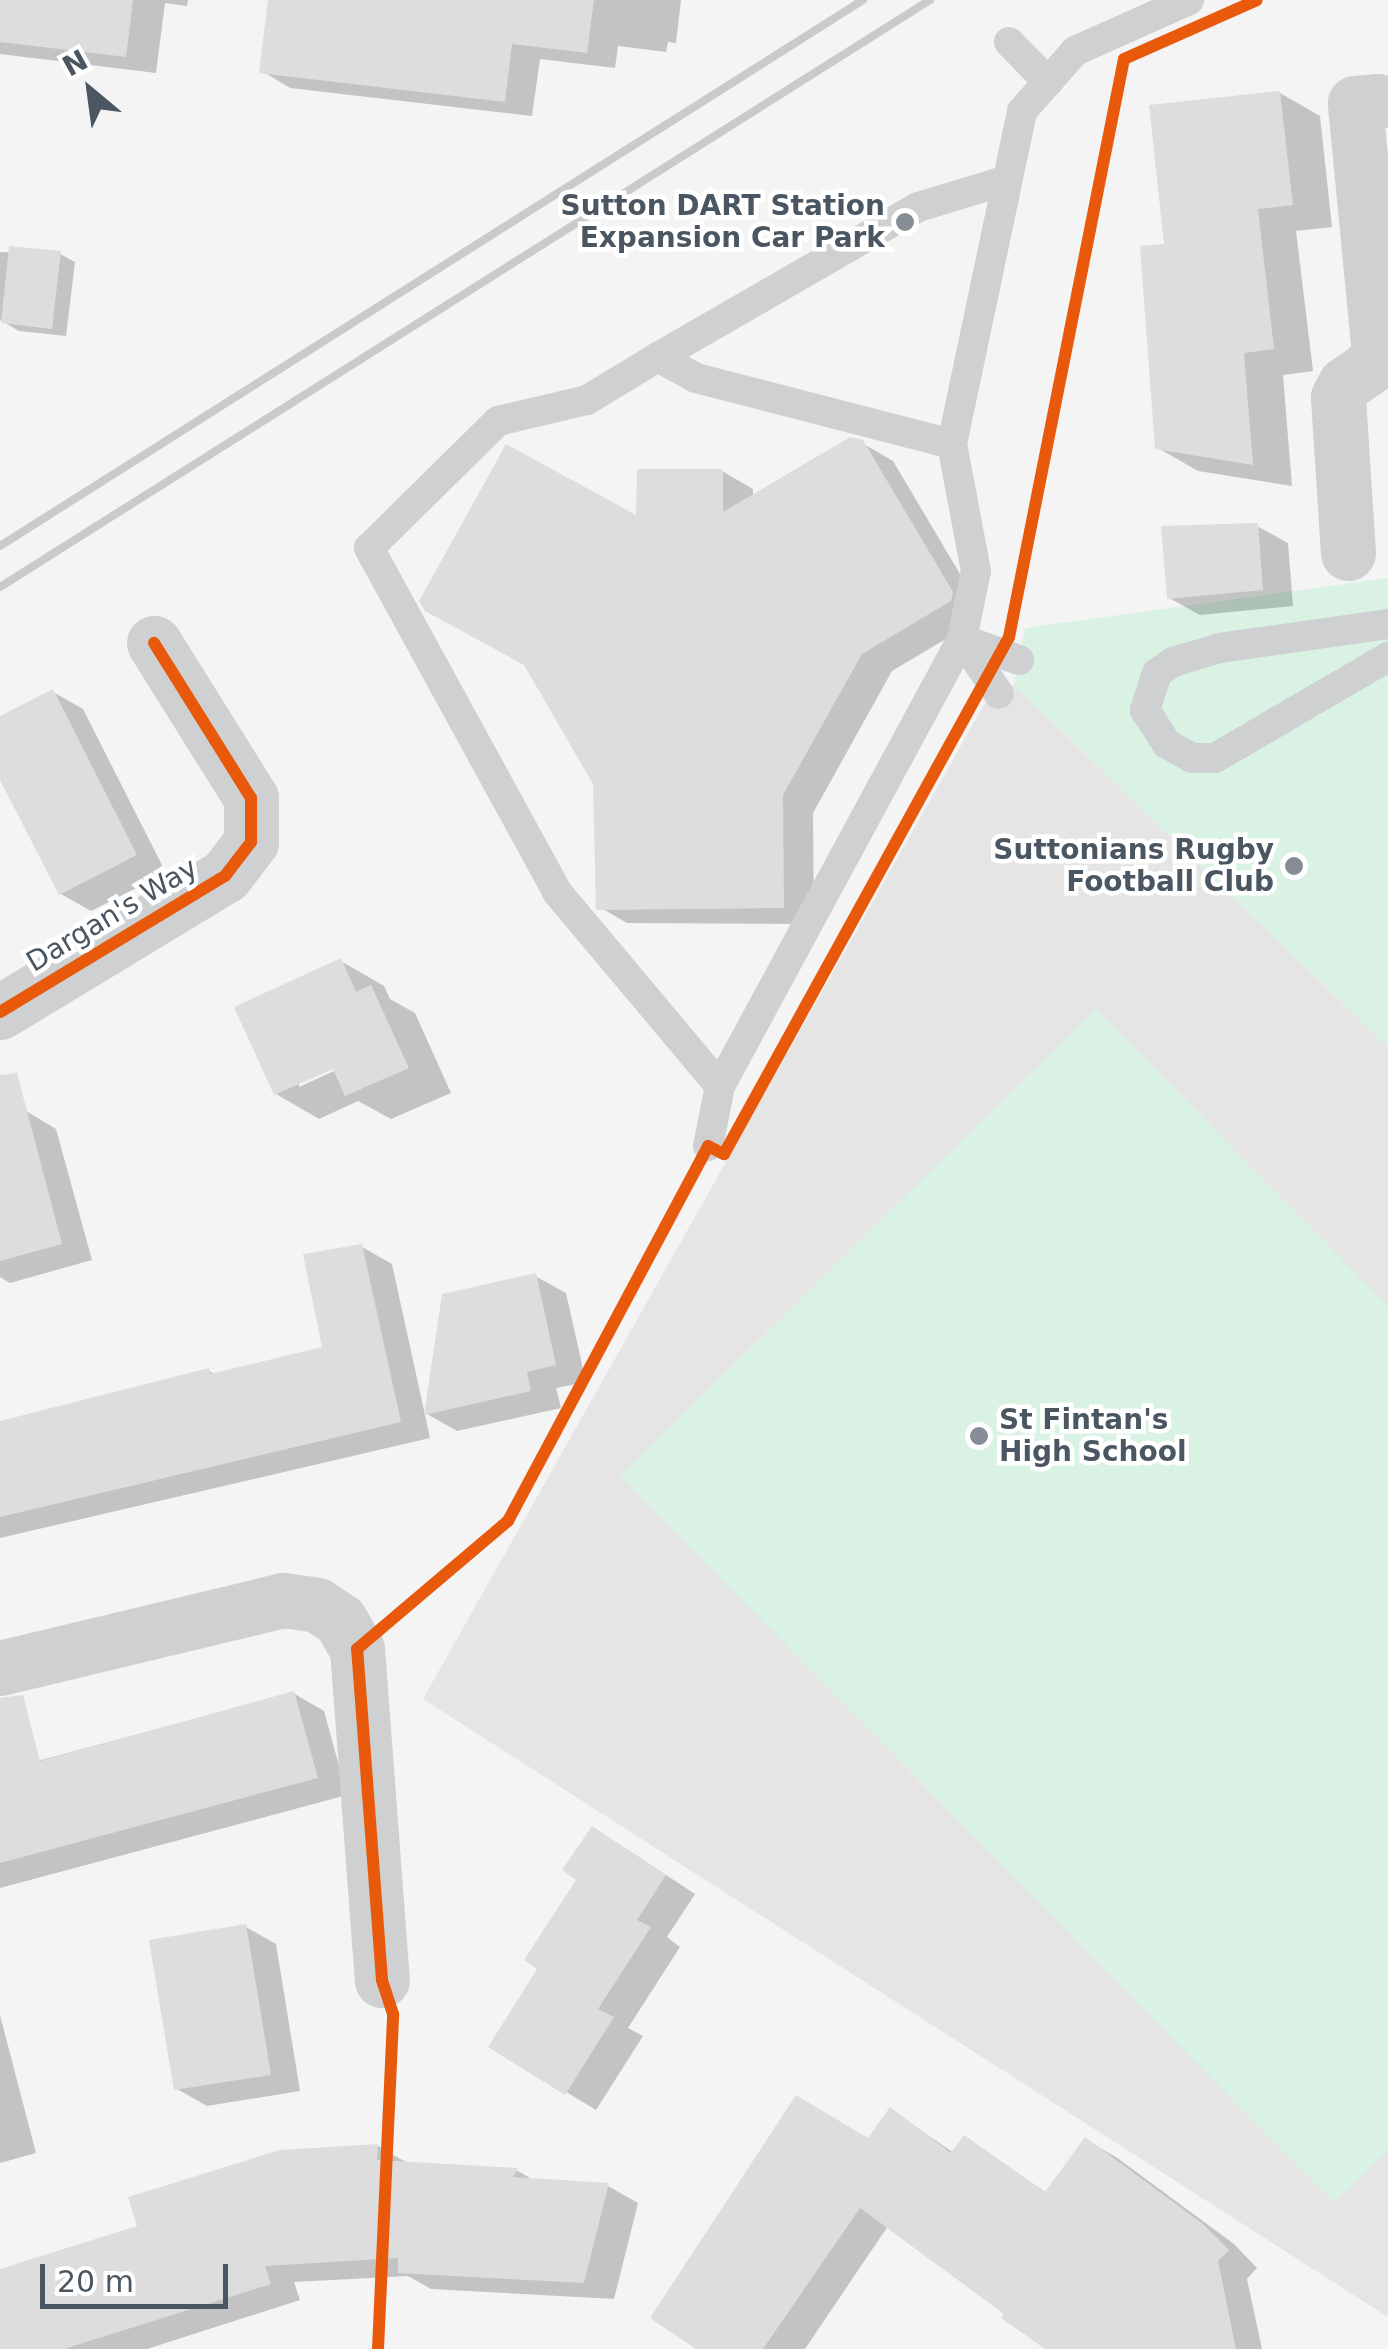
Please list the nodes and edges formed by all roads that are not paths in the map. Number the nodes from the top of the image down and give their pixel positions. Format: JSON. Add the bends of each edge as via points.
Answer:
{"nodes":[{"id":1,"x":1188,"y":0,"type":"edge"},
{"id":2,"x":1009,"y":42,"type":"dead end"},
{"id":3,"x":1048,"y":82,"type":"junction"},
{"id":4,"x":1378,"y":100,"type":"dead end"},
{"id":5,"x":1007,"y":180,"type":"junction"},
{"id":6,"x":1384,"y":353,"type":"edge"},
{"id":7,"x":658,"y":357,"type":"junction"},
{"id":8,"x":952,"y":444,"type":"junction"},
{"id":9,"x":1348,"y":554,"type":"dead end"},
{"id":10,"x":1388,"y":624,"type":"edge"},
{"id":11,"x":962,"y":639,"type":"junction"},
{"id":12,"x":154,"y":644,"type":"dead end"},
{"id":13,"x":1388,"y":657,"type":"edge"},
{"id":14,"x":1019,"y":660,"type":"dead end"},
{"id":15,"x":999,"y":694,"type":"dead end"},
{"id":16,"x":0,"y":1012,"type":"edge"},
{"id":17,"x":720,"y":1086,"type":"junction"},
{"id":18,"x":708,"y":1146,"type":"dead end"},
{"id":19,"x":0,"y":1668,"type":"edge"},
{"id":20,"x":382,"y":1980,"type":"dead end"}],
"edges":[{"from":1,"to":3,"type":"lane","via":[[1075,51]]},
{"from":2,"to":3,"type":"lane"},
{"from":3,"to":5,"type":"lane","via":[[1022,111]]},
{"from":4,"to":6,"type":"street","via":[[1355,103]]},
{"from":5,"to":7,"type":"lane","via":[[918,207]]},
{"from":5,"to":8,"type":"lane"},
{"from":6,"to":9,"type":"street","via":[[1338,397]]},
{"from":7,"to":8,"type":"lane","via":[[696,378]]},
{"from":7,"to":17,"type":"lane","via":[[587,400],[498,421],[368,548],[557,892]]},
{"from":8,"to":11,"type":"lane","via":[[976,571]]},
{"from":10,"to":13,"type":"lane","via":[[1220,648],[1173,662],[1156,673],[1145,710],[1167,744],[1192,758],[1215,758]]},
{"from":11,"to":14,"type":"lane"},
{"from":11,"to":15,"type":"lane"},
{"from":11,"to":17,"type":"lane"},
{"from":12,"to":16,"type":"street","name":"Dargan's Way","via":[[251,798],[251,842],[225,876]]},
{"from":17,"to":18,"type":"lane"},
{"from":19,"to":20,"type":"street","via":[[283,1600],[318,1605],[340,1620],[357,1650]]}]}
